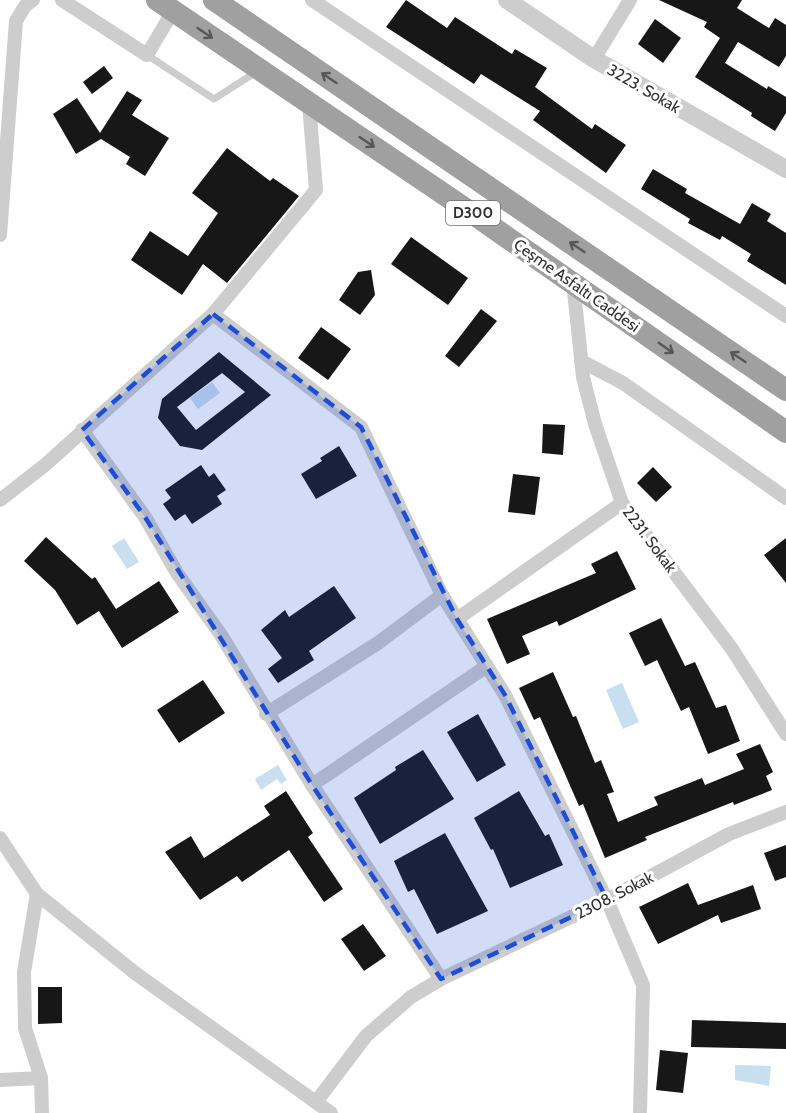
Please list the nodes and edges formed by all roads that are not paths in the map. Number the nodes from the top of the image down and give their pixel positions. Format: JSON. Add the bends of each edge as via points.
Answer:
{"nodes":[{"id":1,"x":33,"y":0,"type":"edge"},
{"id":2,"x":62,"y":0,"type":"edge"},
{"id":3,"x":214,"y":0,"type":"edge"},
{"id":4,"x":312,"y":0,"type":"edge"},
{"id":5,"x":507,"y":0,"type":"edge"},
{"id":6,"x":630,"y":0,"type":"edge"},
{"id":7,"x":165,"y":5,"type":"edge"},
{"id":8,"x":147,"y":56,"type":"junction"},
{"id":9,"x":594,"y":59,"type":"junction"},
{"id":10,"x":260,"y":70,"type":"junction"},
{"id":11,"x":309,"y":104,"type":"junction"},
{"id":12,"x":786,"y":169,"type":"edge"},
{"id":13,"x":0,"y":236,"type":"edge"},
{"id":14,"x":573,"y":282,"type":"junction"},
{"id":15,"x":213,"y":314,"type":"junction"},
{"id":16,"x":786,"y":316,"type":"edge"},
{"id":17,"x":581,"y":360,"type":"junction"},
{"id":18,"x":786,"y":390,"type":"edge"},
{"id":19,"x":82,"y":430,"type":"junction"},
{"id":20,"x":786,"y":432,"type":"edge"},
{"id":21,"x":786,"y":498,"type":"edge"},
{"id":22,"x":0,"y":500,"type":"edge"},
{"id":23,"x":622,"y":503,"type":"junction"},
{"id":24,"x":442,"y":595,"type":"junction"},
{"id":25,"x":457,"y":619,"type":"junction"},
{"id":26,"x":487,"y":666,"type":"junction"},
{"id":27,"x":266,"y":714,"type":"junction"},
{"id":28,"x":786,"y":734,"type":"edge"},
{"id":29,"x":312,"y":785,"type":"junction"},
{"id":30,"x":786,"y":812,"type":"edge"},
{"id":31,"x":0,"y":838,"type":"edge"},
{"id":32,"x":37,"y":894,"type":"junction"},
{"id":33,"x":607,"y":900,"type":"junction"},
{"id":34,"x":441,"y":979,"type":"junction"},
{"id":35,"x":41,"y":1078,"type":"junction"},
{"id":36,"x":0,"y":1080,"type":"edge"},
{"id":37,"x":316,"y":1102,"type":"junction"},
{"id":38,"x":42,"y":1113,"type":"edge"},
{"id":39,"x":331,"y":1113,"type":"edge"},
{"id":40,"x":640,"y":1113,"type":"edge"}],
"edges":[{"from":1,"to":13,"type":"street","via":[[16,21]]},
{"from":2,"to":8,"type":"street"},
{"from":18,"to":3,"type":"highway","name":"Çeşme Asfaltı Caddesi","number":"D300","one_way":true},
{"from":4,"to":16,"type":"street"},
{"from":5,"to":9,"type":"street","name":"3223. Sokak"},
{"from":6,"to":9,"type":"street"},
{"from":7,"to":8,"type":"street"},
{"from":7,"to":10,"type":"highway","name":"Çeşme Asfaltı Caddesi","number":"D300","one_way":true},
{"from":8,"to":10,"type":"lane","via":[[214,99]]},
{"from":9,"to":12,"type":"street","name":"3223. Sokak"},
{"from":10,"to":11,"type":"highway","name":"Çeşme Asfaltı Caddesi","number":"D300"},
{"from":11,"to":14,"type":"highway","name":"Çeşme Asfaltı Caddesi","number":"D300","one_way":true},
{"from":11,"to":15,"type":"street","via":[[316,190]]},
{"from":14,"to":17,"type":"street","name":"2231. Sokak"},
{"from":14,"to":20,"type":"highway","name":"Çeşme Asfaltı Caddesi","number":"D300","one_way":true},
{"from":15,"to":19,"type":"street"},
{"from":15,"to":24,"type":"street","via":[[361,427]]},
{"from":17,"to":21,"type":"street","via":[[623,383]]},
{"from":17,"to":23,"type":"street","name":"2231. Sokak","via":[[595,424]]},
{"from":19,"to":22,"type":"street"},
{"from":19,"to":27,"type":"street","via":[[145,517],[177,573],[221,635]]},
{"from":23,"to":25,"type":"street"},
{"from":23,"to":28,"type":"street","name":"2231. Sokak","via":[[732,649]]},
{"from":24,"to":25,"type":"street"},
{"from":24,"to":27,"type":"street","via":[[378,643]]},
{"from":25,"to":26,"type":"street"},
{"from":26,"to":29,"type":"street"},
{"from":26,"to":33,"type":"street"},
{"from":27,"to":29,"type":"street"},
{"from":29,"to":34,"type":"street"},
{"from":30,"to":33,"type":"street","name":"2308. Sokak","via":[[729,834]]},
{"from":31,"to":32,"type":"street"},
{"from":32,"to":35,"type":"street","via":[[24,972],[25,1028]]},
{"from":32,"to":37,"type":"street","via":[[135,973]]},
{"from":33,"to":34,"type":"street","name":"2308. Sokak"},
{"from":33,"to":40,"type":"street","via":[[643,985]]},
{"from":34,"to":37,"type":"street","name":"2308. Sokak","via":[[403,1003],[366,1036]]},
{"from":35,"to":36,"type":"street"},
{"from":35,"to":38,"type":"street"},
{"from":37,"to":39,"type":"street"}]}
